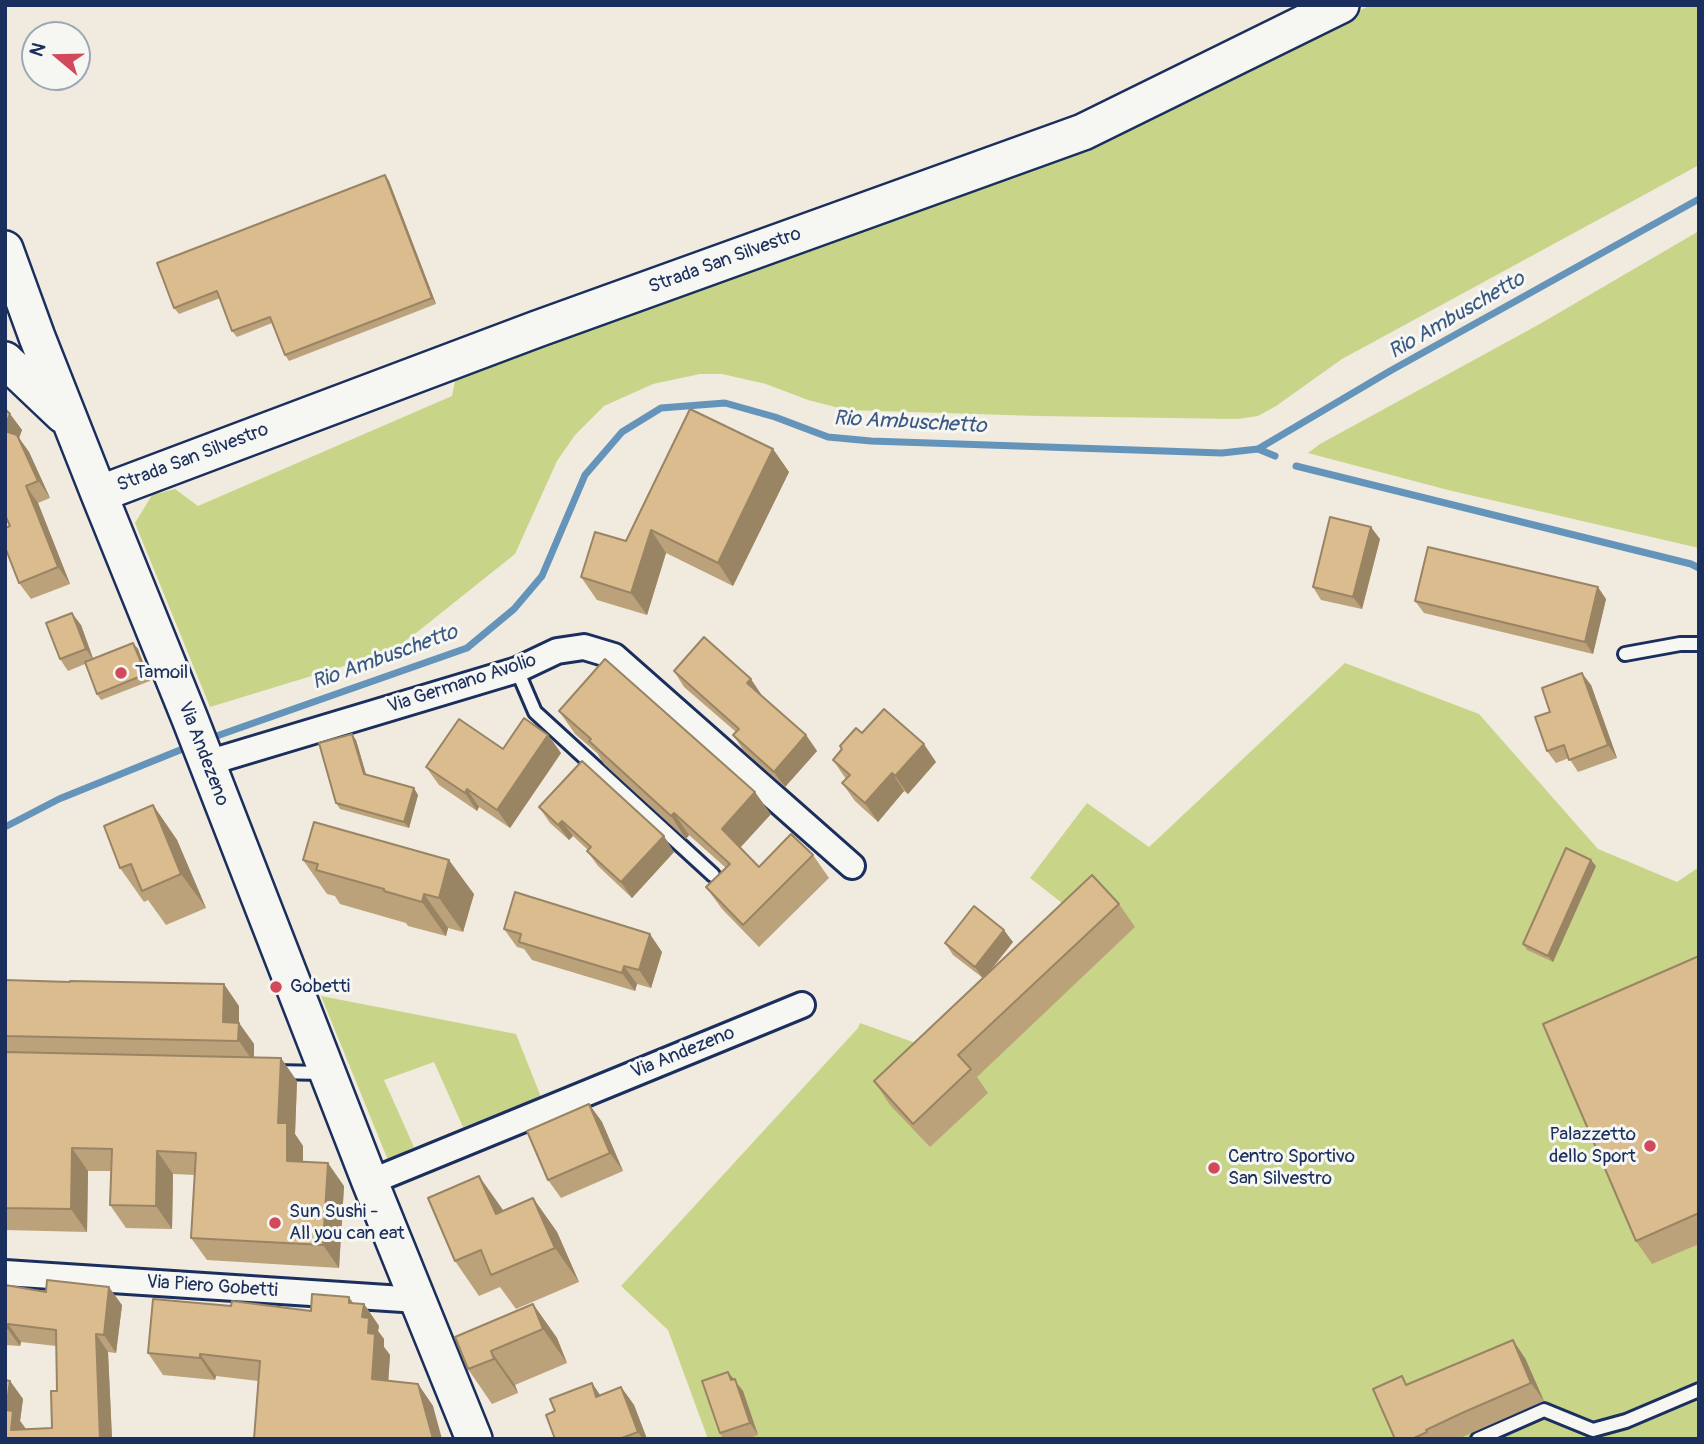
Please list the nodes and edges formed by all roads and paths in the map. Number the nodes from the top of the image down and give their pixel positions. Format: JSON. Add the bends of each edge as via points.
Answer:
{"nodes":[{"id":1,"x":1341,"y":5,"type":"edge"},
{"id":2,"x":5,"y":248,"type":"edge"},
{"id":3,"x":19,"y":324,"type":"edge"},
{"id":4,"x":5,"y":360,"type":"edge"},
{"id":5,"x":71,"y":423,"type":"junction"},
{"id":6,"x":99,"y":494,"type":"junction"},
{"id":7,"x":1699,"y":644,"type":"edge"},
{"id":8,"x":1625,"y":654,"type":"dead end"},
{"id":9,"x":517,"y":670,"type":"junction"},
{"id":10,"x":207,"y":763,"type":"junction"},
{"id":11,"x":852,"y":866,"type":"dead end"},
{"id":12,"x":713,"y":875,"type":"dead end"},
{"id":13,"x":802,"y":1005,"type":"dead end"},
{"id":14,"x":261,"y":1072,"type":"edge"},
{"id":15,"x":328,"y":1073,"type":"junction"},
{"id":16,"x":370,"y":1182,"type":"junction"},
{"id":17,"x":5,"y":1273,"type":"edge"},
{"id":18,"x":418,"y":1300,"type":"junction"},
{"id":19,"x":1699,"y":1390,"type":"edge"},
{"id":20,"x":474,"y":1439,"type":"edge"},
{"id":21,"x":1478,"y":1439,"type":"edge"}],
"edges":[{"from":1,"to":6,"type":"street","name":"Strada San Silvestro","via":[[1083,132],[537,329]]},
{"from":2,"to":3,"type":"street","name":"Via Andezeno"},
{"from":3,"to":5,"type":"street","name":"Via Andezeno"},
{"from":4,"to":5,"type":"street"},
{"from":5,"to":6,"type":"street","name":"Via Andezeno"},
{"from":6,"to":10,"type":"street","name":"Via Andezeno"},
{"from":7,"to":8,"type":"lane"},
{"from":9,"to":10,"type":"street","name":"Via Germano Avolio"},
{"from":9,"to":11,"type":"street","name":"Via Germano Avolio","via":[[557,651],[584,647],[614,656]]},
{"from":9,"to":12,"type":"lane","via":[[535,712]]},
{"from":10,"to":15,"type":"street","name":"Via Andezeno"},
{"from":13,"to":16,"type":"street","name":"Via Andezeno"},
{"from":14,"to":15,"type":"lane"},
{"from":15,"to":16,"type":"street","name":"Via Andezeno"},
{"from":16,"to":18,"type":"street","name":"Via Andezeno"},
{"from":17,"to":18,"type":"street","name":"Via Piero Gobetti"},
{"from":18,"to":20,"type":"street","name":"Via Andezeno"},
{"from":19,"to":21,"type":"lane","via":[[1593,1430],[1544,1410]]}]}
